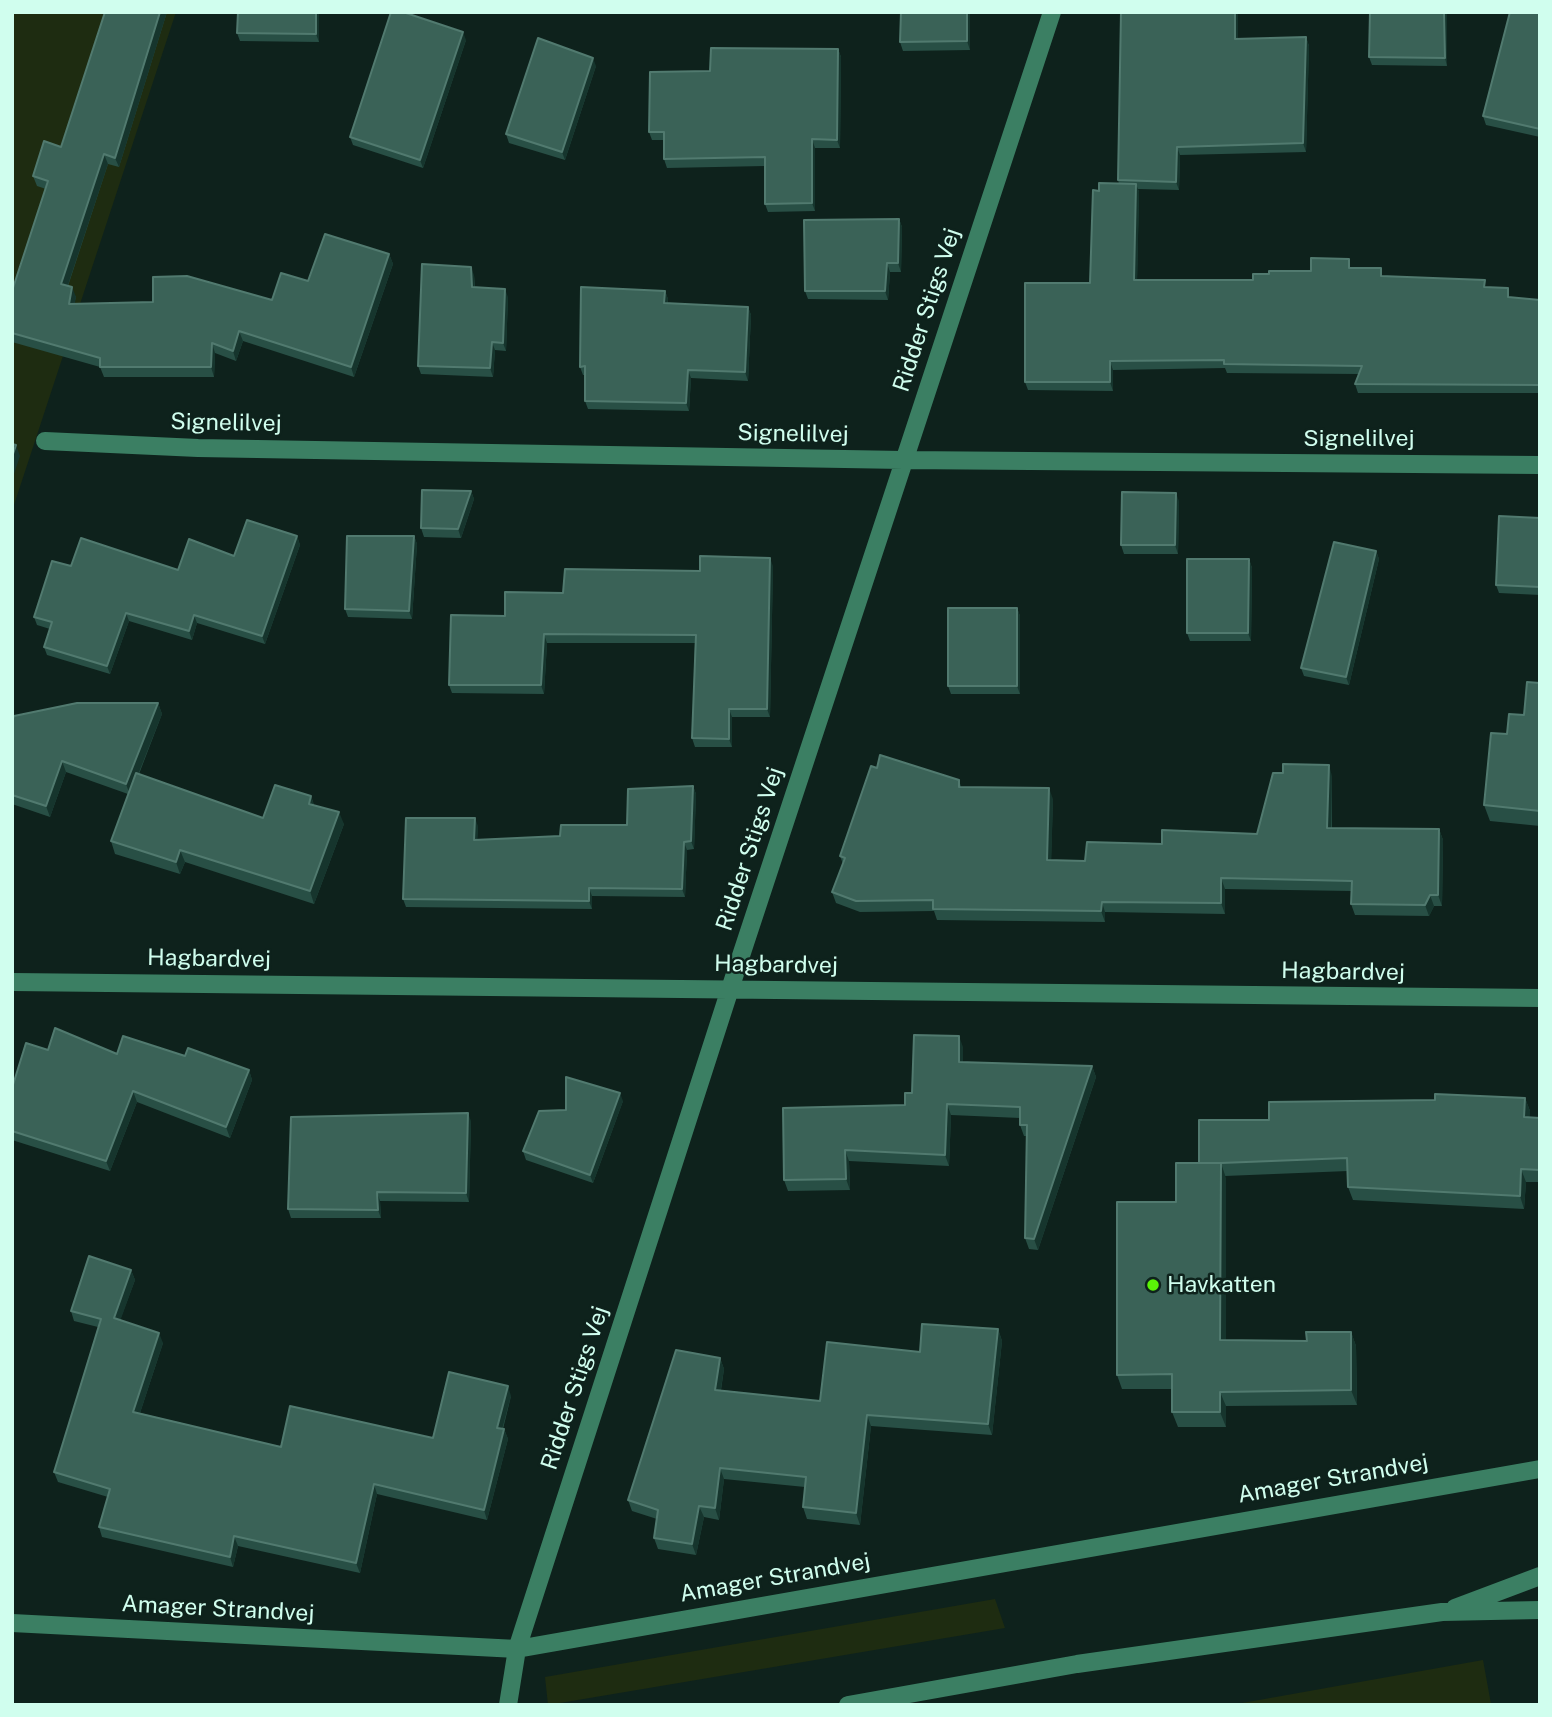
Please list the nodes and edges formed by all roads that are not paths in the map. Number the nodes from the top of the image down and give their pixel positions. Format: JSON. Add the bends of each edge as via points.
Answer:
{"nodes":[{"id":1,"x":1052,"y":12,"type":"edge"},
{"id":2,"x":45,"y":440,"type":"dead end"},
{"id":3,"x":903,"y":460,"type":"junction"},
{"id":4,"x":1540,"y":465,"type":"edge"},
{"id":5,"x":12,"y":982,"type":"edge"},
{"id":6,"x":730,"y":989,"type":"junction"},
{"id":7,"x":1540,"y":998,"type":"edge"},
{"id":8,"x":1540,"y":1469,"type":"edge"},
{"id":9,"x":1540,"y":1576,"type":"edge"},
{"id":10,"x":1540,"y":1610,"type":"edge"},
{"id":11,"x":1442,"y":1612,"type":"junction"},
{"id":12,"x":12,"y":1623,"type":"edge"},
{"id":13,"x":517,"y":1648,"type":"junction"},
{"id":14,"x":508,"y":1705,"type":"edge"},
{"id":15,"x":848,"y":1705,"type":"edge"}],
"edges":[{"from":1,"to":3,"type":"street","name":"Ridder Stigs Vej"},
{"from":2,"to":3,"type":"street","name":"Signelilvej","via":[[198,448]]},
{"from":3,"to":4,"type":"street","name":"Signelilvej"},
{"from":3,"to":6,"type":"street","name":"Ridder Stigs Vej"},
{"from":5,"to":6,"type":"street","name":"Hagbardvej"},
{"from":6,"to":7,"type":"street","name":"Hagbardvej"},
{"from":6,"to":13,"type":"street","name":"Ridder Stigs Vej"},
{"from":8,"to":13,"type":"street","name":"Amager Strandvej"},
{"from":9,"to":11,"type":"street"},
{"from":10,"to":11,"type":"street"},
{"from":11,"to":15,"type":"street","via":[[1077,1664]]},
{"from":12,"to":13,"type":"street","name":"Amager Strandvej"},
{"from":13,"to":14,"type":"street","name":"Ridder Stigs Vej"}]}
